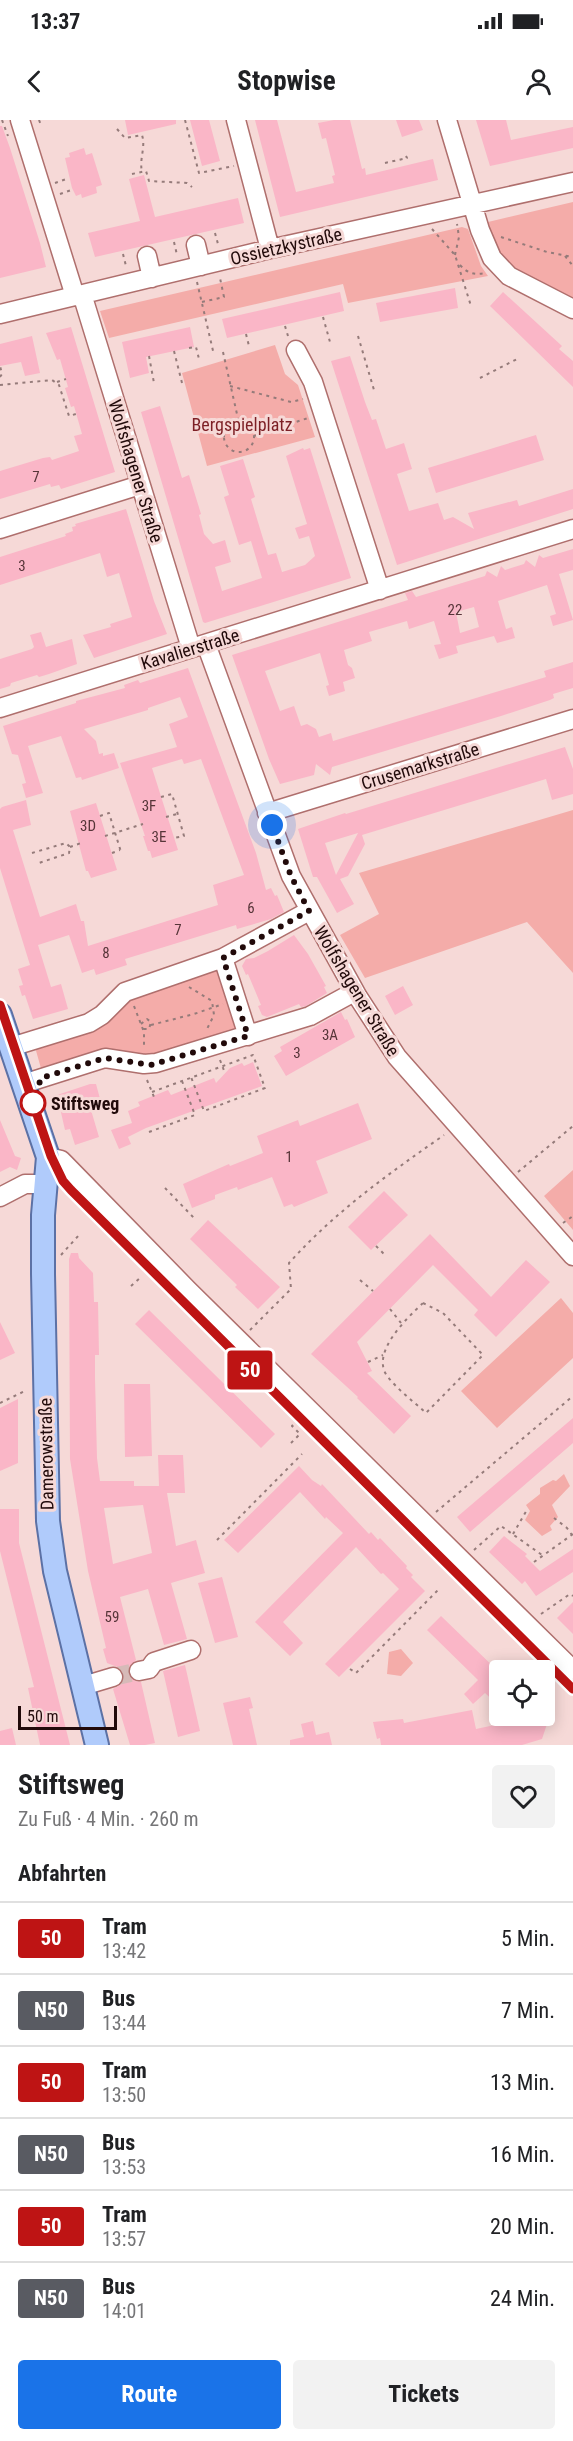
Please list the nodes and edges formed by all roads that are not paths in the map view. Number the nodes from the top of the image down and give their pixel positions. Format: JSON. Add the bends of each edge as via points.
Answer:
{"nodes":[{"id":1,"x":236,"y":120,"type":"edge"},
{"id":2,"x":447,"y":120,"type":"edge"},
{"id":3,"x":22,"y":127,"type":"edge"},
{"id":4,"x":573,"y":182,"type":"edge"},
{"id":5,"x":474,"y":204,"type":"junction"},
{"id":6,"x":196,"y":245,"type":"dead end"},
{"id":7,"x":270,"y":249,"type":"junction"},
{"id":8,"x":147,"y":256,"type":"dead end"},
{"id":9,"x":199,"y":274,"type":"junction"},
{"id":10,"x":152,"y":278,"type":"junction"},
{"id":11,"x":79,"y":295,"type":"junction"},
{"id":12,"x":573,"y":309,"type":"edge"},
{"id":13,"x":0,"y":314,"type":"edge"},
{"id":14,"x":292,"y":343,"type":"road end"},
{"id":15,"x":140,"y":485,"type":"junction"},
{"id":16,"x":0,"y":529,"type":"edge"},
{"id":17,"x":573,"y":529,"type":"edge"},
{"id":18,"x":380,"y":590,"type":"junction"},
{"id":19,"x":199,"y":646,"type":"junction"},
{"id":20,"x":0,"y":708,"type":"edge"},
{"id":21,"x":573,"y":719,"type":"edge"},
{"id":22,"x":267,"y":813,"type":"junction"},
{"id":23,"x":309,"y":911,"type":"junction"},
{"id":24,"x":223,"y":958,"type":"junction"},
{"id":25,"x":354,"y":992,"type":"junction"},
{"id":26,"x":0,"y":1016,"type":"edge"},
{"id":27,"x":248,"y":1036,"type":"junction"},
{"id":28,"x":11,"y":1047,"type":"junction"},
{"id":29,"x":23,"y":1084,"type":"junction"},
{"id":30,"x":48,"y":1157,"type":"junction"},
{"id":31,"x":45,"y":1184,"type":"junction"},
{"id":32,"x":0,"y":1197,"type":"edge"},
{"id":33,"x":573,"y":1256,"type":"edge"},
{"id":34,"x":191,"y":1650,"type":"dead end"},
{"id":35,"x":573,"y":1670,"type":"edge"},
{"id":36,"x":139,"y":1671,"type":"tunnel mouth"},
{"id":37,"x":113,"y":1677,"type":"tunnel mouth"},
{"id":38,"x":83,"y":1686,"type":"junction"},
{"id":39,"x":97,"y":1745,"type":"edge"}],
"edges":[{"from":1,"to":7,"type":"street"},
{"from":2,"to":5,"type":"street"},
{"from":3,"to":11,"type":"street","name":"Wolfshagener Straße"},
{"from":4,"to":5,"type":"street","name":"Ossietzkystraße"},
{"from":5,"to":7,"type":"street","name":"Ossietzkystraße"},
{"from":5,"to":12,"type":"street","via":[[485,247],[500,269]]},
{"from":6,"to":9,"type":"street"},
{"from":7,"to":9,"type":"street","name":"Ossietzkystraße"},
{"from":8,"to":10,"type":"street"},
{"from":9,"to":10,"type":"street","name":"Ossietzkystraße"},
{"from":10,"to":11,"type":"street","name":"Ossietzkystraße"},
{"from":11,"to":13,"type":"street","name":"Ossietzkystraße"},
{"from":11,"to":15,"type":"street","name":"Wolfshagener Straße"},
{"from":14,"to":18,"type":"street","via":[[313,382]]},
{"from":15,"to":16,"type":"street"},
{"from":15,"to":19,"type":"street","name":"Wolfshagener Straße"},
{"from":17,"to":18,"type":"street","name":"Kavalierstraße"},
{"from":18,"to":19,"type":"street","name":"Kavalierstraße"},
{"from":19,"to":20,"type":"street","name":"Kavalierstraße"},
{"from":19,"to":22,"type":"street","name":"Wolfshagener Straße"},
{"from":21,"to":22,"type":"street","name":"Crusemarkstraße"},
{"from":22,"to":23,"type":"street","name":"Wolfshagener Straße"},
{"from":23,"to":24,"type":"street"},
{"from":23,"to":25,"type":"street","name":"Wolfshagener Straße"},
{"from":24,"to":27,"type":"street"},
{"from":24,"to":28,"type":"street","via":[[133,987],[89,1023]]},
{"from":25,"to":27,"type":"street","via":[[310,1016]]},
{"from":25,"to":33,"type":"street","name":"Wolfshagener Straße","via":[[397,1057]]},
{"from":26,"to":28,"type":"main road"},
{"from":27,"to":29,"type":"street","via":[[151,1065],[99,1059]]},
{"from":28,"to":29,"type":"main road"},
{"from":29,"to":30,"type":"main road"},
{"from":30,"to":31,"type":"main road","name":"Damerowstraße"},
{"from":30,"to":35,"type":"street","via":[[61,1160]]},
{"from":31,"to":32,"type":"street","via":[[25,1184]]},
{"from":31,"to":38,"type":"main road","name":"Damerowstraße","via":[[48,1521],[55,1572]]},
{"from":34,"to":36,"type":"street"},
{"from":37,"to":38,"type":"street"},
{"from":38,"to":39,"type":"main road","name":"Damerowstraße"}]}
